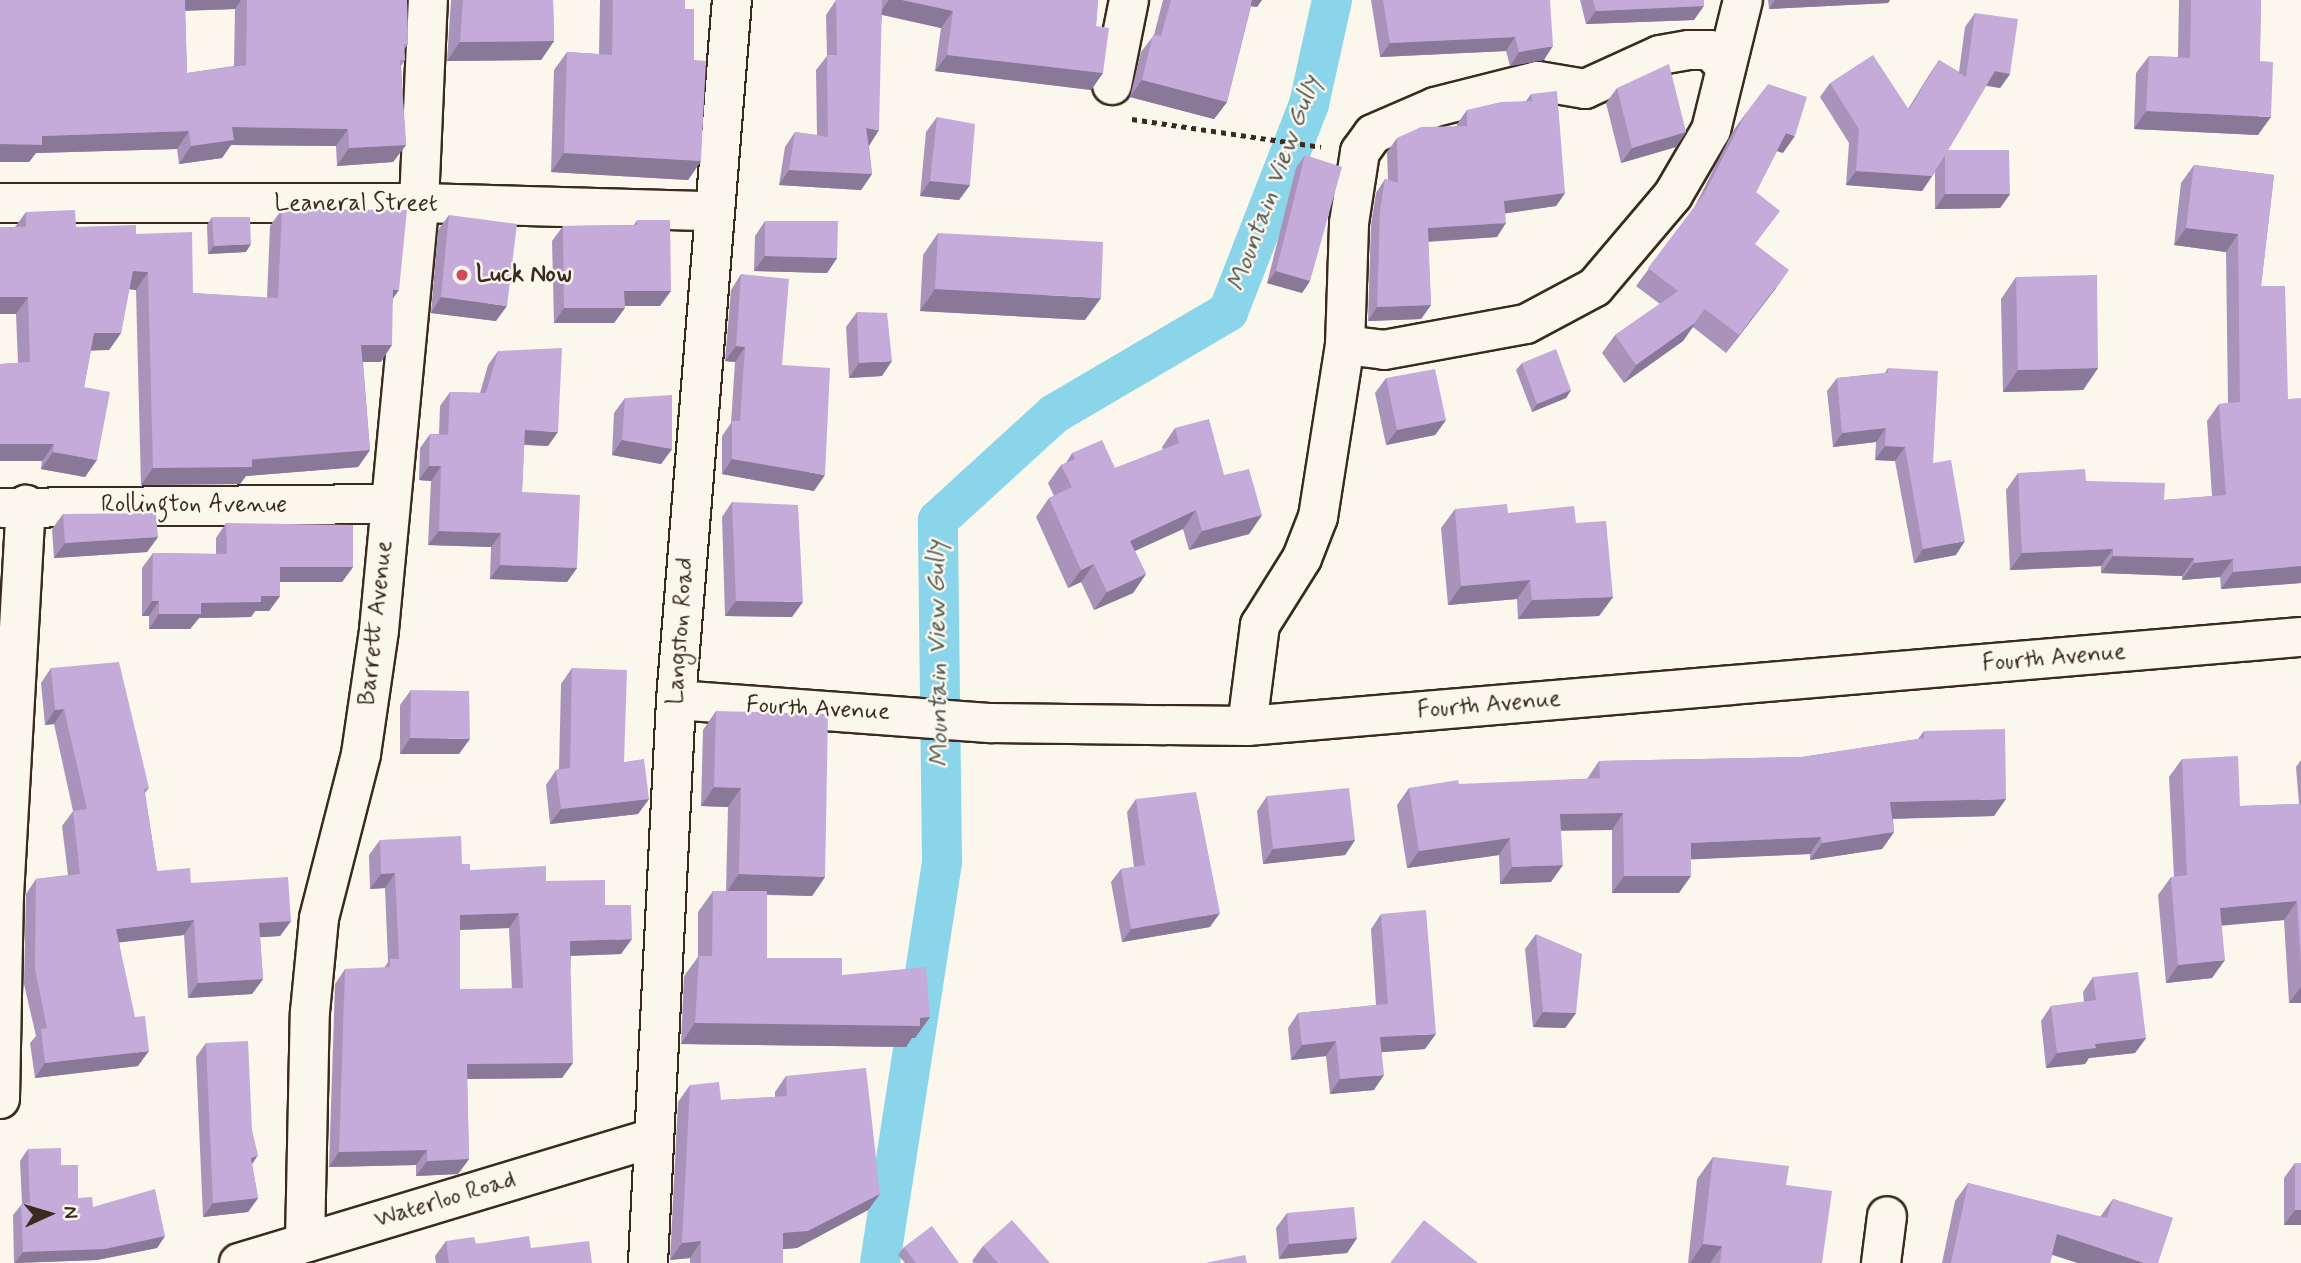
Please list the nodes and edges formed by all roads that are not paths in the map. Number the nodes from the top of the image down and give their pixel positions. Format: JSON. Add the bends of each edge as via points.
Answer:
{"nodes":[{"id":1,"x":428,"y":0,"type":"edge"},
{"id":2,"x":732,"y":0,"type":"edge"},
{"id":3,"x":1129,"y":0,"type":"edge"},
{"id":4,"x":1743,"y":0,"type":"edge"},
{"id":5,"x":1725,"y":66,"type":"junction"},
{"id":6,"x":1112,"y":85,"type":"road end"},
{"id":7,"x":0,"y":203,"type":"edge"},
{"id":8,"x":419,"y":203,"type":"junction"},
{"id":9,"x":712,"y":211,"type":"junction"},
{"id":10,"x":1345,"y":345,"type":"junction"},
{"id":11,"x":388,"y":504,"type":"junction"},
{"id":12,"x":13,"y":507,"type":"edge"},
{"id":13,"x":2301,"y":637,"type":"edge"},
{"id":14,"x":676,"y":700,"type":"junction"},
{"id":15,"x":1247,"y":726,"type":"junction"},
{"id":16,"x":0,"y":1099,"type":"edge"},
{"id":17,"x":652,"y":1138,"type":"junction"},
{"id":18,"x":1887,"y":1216,"type":"dead end"},
{"id":19,"x":305,"y":1242,"type":"junction"},
{"id":20,"x":239,"y":1263,"type":"edge"},
{"id":21,"x":648,"y":1263,"type":"edge"},
{"id":22,"x":1881,"y":1263,"type":"edge"}],
"edges":[{"from":1,"to":8,"type":"street","name":"Barrett Avenue"},
{"from":2,"to":9,"type":"street","name":"Langston Road"},
{"from":3,"to":6,"type":"street"},
{"from":4,"to":5,"type":"street"},
{"from":5,"to":10,"type":"street","via":[[1712,130],[1640,238],[1595,287],[1526,324],[1384,350]]},
{"from":5,"to":10,"type":"street","via":[[1710,50],[1660,55],[1585,89],[1538,81],[1434,107],[1373,134],[1360,152],[1349,223]]},
{"from":7,"to":8,"type":"street","name":"Leaneral Street"},
{"from":8,"to":9,"type":"street","name":"Leaneral Street"},
{"from":8,"to":11,"type":"street","name":"Barrett Avenue"},
{"from":9,"to":14,"type":"street","name":"Langston Road"},
{"from":10,"to":15,"type":"street","via":[[1318,517],[1302,558],[1260,625]]},
{"from":11,"to":12,"type":"street","name":"Rollington Avenue"},
{"from":11,"to":19,"type":"street","name":"Barrett Avenue","via":[[379,630],[361,754],[319,918],[310,1012]]},
{"from":12,"to":16,"type":"street"},
{"from":13,"to":15,"type":"street","name":"Fourth Avenue"},
{"from":14,"to":15,"type":"street","name":"Fourth Avenue","via":[[992,723]]},
{"from":14,"to":17,"type":"street","name":"Langston Road"},
{"from":17,"to":19,"type":"street","name":"Waterloo Road"},
{"from":17,"to":21,"type":"street","name":"Langston Road"},
{"from":18,"to":22,"type":"street"},
{"from":19,"to":20,"type":"street","name":"Waterloo Road"}]}
